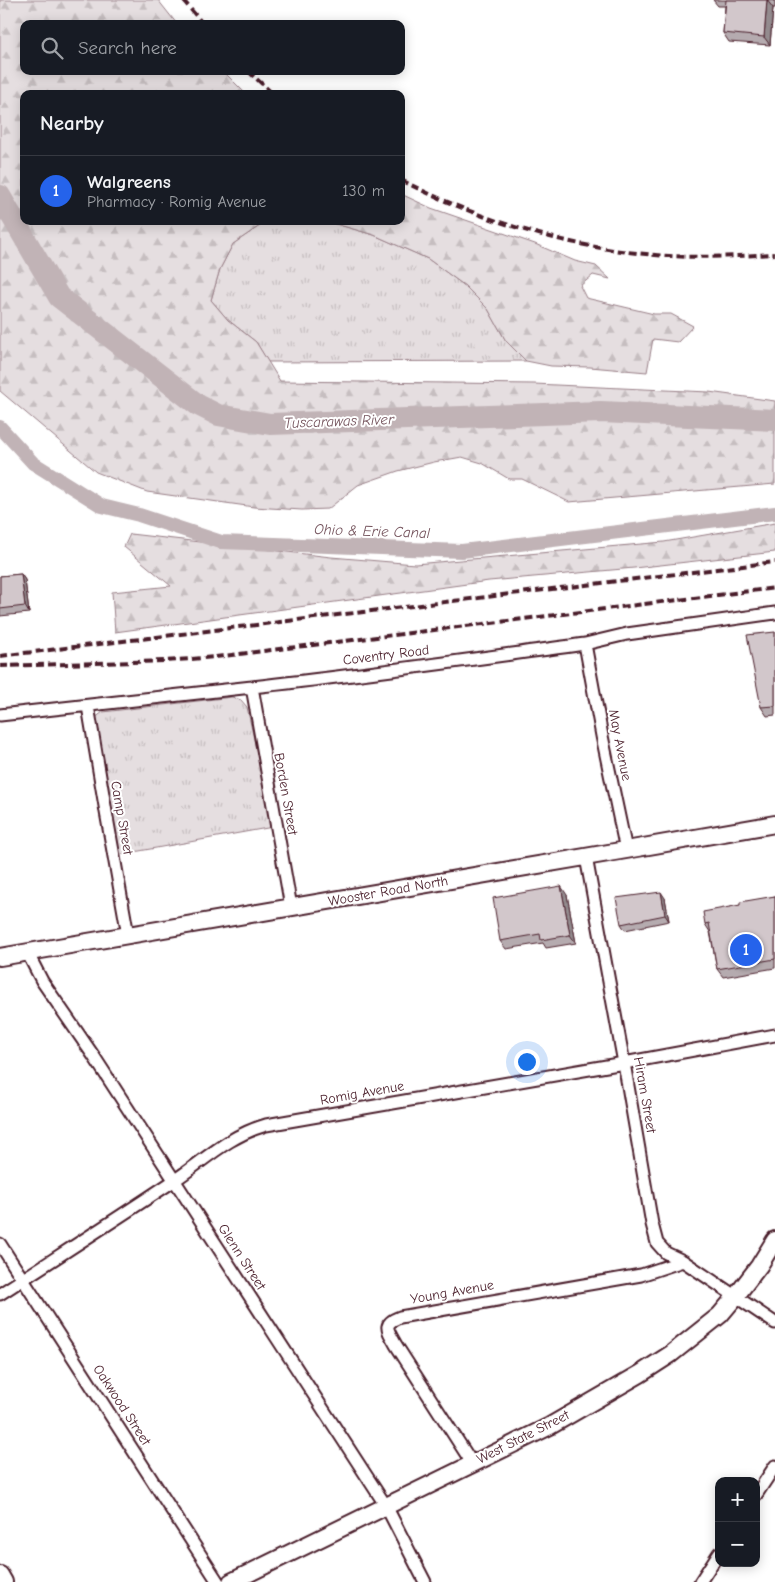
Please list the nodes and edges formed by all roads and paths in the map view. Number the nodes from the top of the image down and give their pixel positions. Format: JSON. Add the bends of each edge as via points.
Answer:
{"nodes":[{"id":1,"x":775,"y":613,"type":"edge"},
{"id":2,"x":586,"y":644,"type":"junction"},
{"id":3,"x":252,"y":687,"type":"junction"},
{"id":4,"x":88,"y":706,"type":"junction"},
{"id":5,"x":0,"y":715,"type":"edge"},
{"id":6,"x":775,"y":824,"type":"edge"},
{"id":7,"x":626,"y":850,"type":"junction"},
{"id":8,"x":586,"y":857,"type":"junction"},
{"id":9,"x":291,"y":907,"type":"junction"},
{"id":10,"x":128,"y":935,"type":"junction"},
{"id":11,"x":27,"y":952,"type":"junction"},
{"id":12,"x":0,"y":957,"type":"edge"},
{"id":13,"x":775,"y":1034,"type":"edge"},
{"id":14,"x":624,"y":1063,"type":"junction"},
{"id":15,"x":174,"y":1180,"type":"junction"},
{"id":16,"x":775,"y":1240,"type":"edge"},
{"id":17,"x":0,"y":1244,"type":"edge"},
{"id":18,"x":683,"y":1261,"type":"junction"},
{"id":19,"x":23,"y":1279,"type":"junction"},
{"id":20,"x":0,"y":1294,"type":"edge"},
{"id":21,"x":736,"y":1296,"type":"junction"},
{"id":22,"x":775,"y":1322,"type":"edge"},
{"id":23,"x":472,"y":1463,"type":"junction"},
{"id":24,"x":775,"y":1466,"type":"edge"},
{"id":25,"x":760,"y":1489,"type":"edge"},
{"id":26,"x":386,"y":1506,"type":"junction"},
{"id":27,"x":715,"y":1559,"type":"edge"},
{"id":28,"x":0,"y":1575,"type":"edge"},
{"id":29,"x":4,"y":1582,"type":"edge"},
{"id":30,"x":218,"y":1582,"type":"edge"},
{"id":31,"x":231,"y":1582,"type":"edge"},
{"id":32,"x":425,"y":1582,"type":"edge"},
{"id":33,"x":700,"y":1582,"type":"edge"}],
"edges":[{"from":1,"to":2,"type":"street","name":"Coventry Road","via":[[627,634]]},
{"from":2,"to":3,"type":"street","name":"Coventry Road"},
{"from":2,"to":7,"type":"street","name":"May Avenue"},
{"from":3,"to":4,"type":"street","name":"Coventry Road"},
{"from":3,"to":9,"type":"street","name":"Borden Street"},
{"from":4,"to":5,"type":"street","name":"Coventry Road"},
{"from":4,"to":10,"type":"street","name":"Camp Street"},
{"from":6,"to":7,"type":"main road","name":"Wooster Road North"},
{"from":7,"to":8,"type":"main road","name":"Wooster Road North"},
{"from":8,"to":9,"type":"main road","name":"Wooster Road North"},
{"from":8,"to":14,"type":"street","name":"Hiram Street"},
{"from":9,"to":10,"type":"main road","name":"Wooster Road North"},
{"from":10,"to":11,"type":"main road","name":"Wooster Road North"},
{"from":11,"to":12,"type":"main road","name":"Wooster Road North"},
{"from":11,"to":15,"type":"street","name":"Glenn Street","via":[[42,982]]},
{"from":13,"to":14,"type":"street","name":"Romig Avenue"},
{"from":14,"to":15,"type":"street","name":"Romig Avenue","via":[[266,1125],[230,1140]]},
{"from":14,"to":18,"type":"street","name":"Hiram Street","via":[[657,1243],[666,1253]]},
{"from":15,"to":19,"type":"street","name":"Romig Avenue"},
{"from":15,"to":26,"type":"street","name":"Glenn Street"},
{"from":16,"to":21,"type":"main road","name":"West State Street"},
{"from":17,"to":19,"type":"street","name":"Oakwood Street"},
{"from":18,"to":21,"type":"street","name":"Hiram Street"},
{"from":18,"to":23,"type":"street","name":"Young Avenue","via":[[641,1275],[390,1321],[388,1329],[396,1345]]},
{"from":19,"to":20,"type":"street","name":"Romig Avenue"},
{"from":19,"to":30,"type":"street","name":"Oakwood Street"},
{"from":21,"to":22,"type":"street","name":"Hiram Street"},
{"from":21,"to":23,"type":"main road","name":"West State Street","via":[[720,1315],[640,1374],[550,1426]]},
{"from":23,"to":26,"type":"main road","name":"West State Street"},
{"from":24,"to":25,"type":"street"},
{"from":26,"to":31,"type":"main road","name":"West State Street"},
{"from":26,"to":32,"type":"street","name":"Glenn Street"},
{"from":27,"to":33,"type":"street"},
{"from":28,"to":29,"type":"main road"}]}
